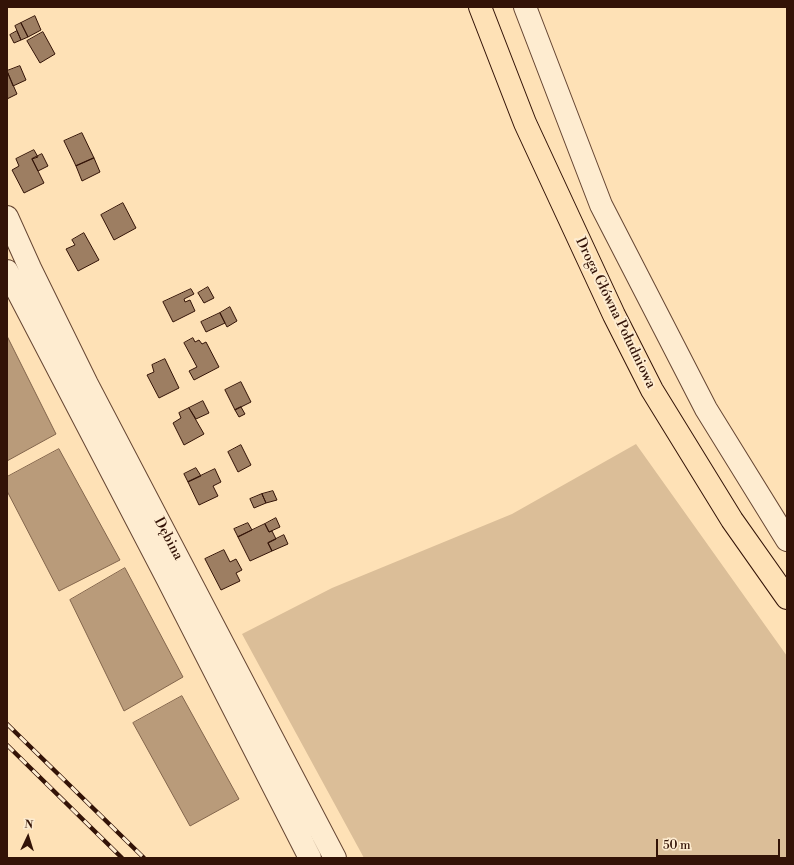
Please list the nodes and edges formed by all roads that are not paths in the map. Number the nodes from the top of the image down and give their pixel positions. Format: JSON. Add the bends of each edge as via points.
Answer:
{"nodes":[{"id":1,"x":480,"y":7,"type":"edge"},
{"id":2,"x":525,"y":7,"type":"edge"},
{"id":3,"x":7,"y":218,"type":"edge"},
{"id":4,"x":7,"y":271,"type":"edge"},
{"id":5,"x":787,"y":540,"type":"edge"},
{"id":6,"x":787,"y":598,"type":"edge"},
{"id":7,"x":310,"y":858,"type":"edge"},
{"id":8,"x":335,"y":858,"type":"edge"}],
"edges":[{"from":1,"to":6,"type":"main road","name":"Droga Główna Południowa","via":[[525,123],[614,315],[652,390],[732,520]]},
{"from":2,"to":5,"type":"street","via":[[601,205],[706,409]]},
{"from":3,"to":8,"type":"street","name":"Dębina","via":[[87,384]]},
{"from":4,"to":7,"type":"street"}]}
